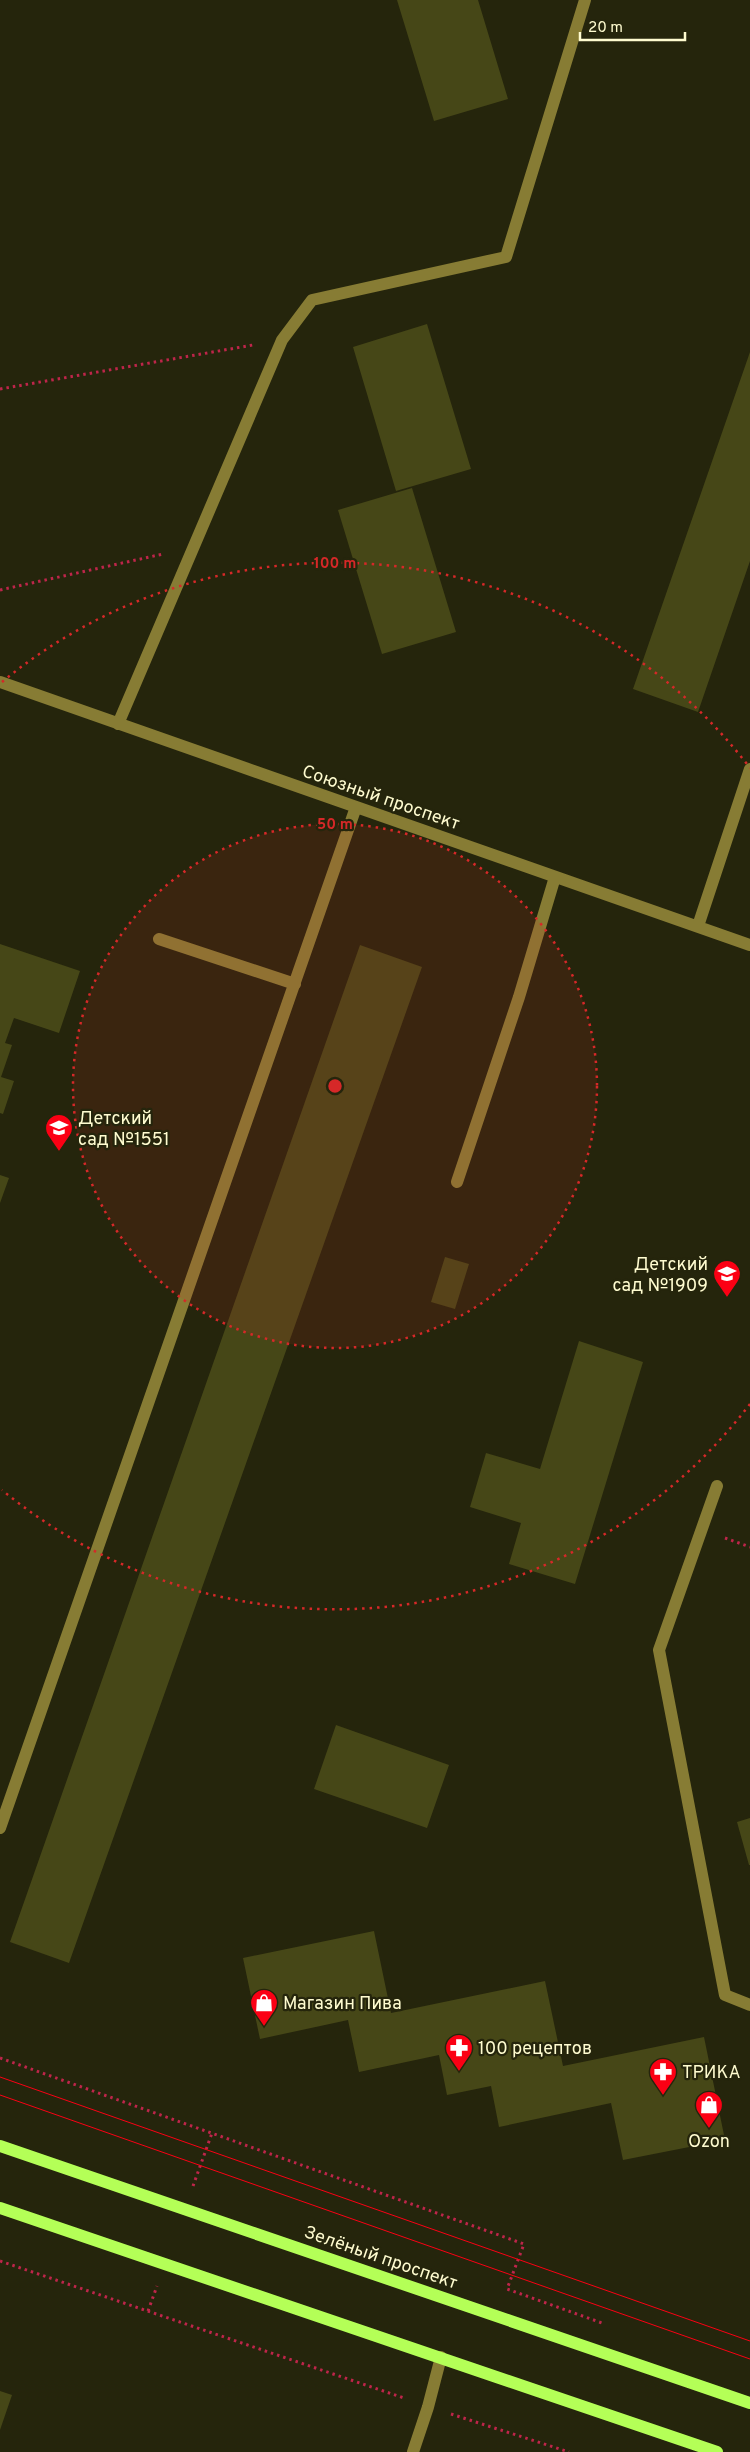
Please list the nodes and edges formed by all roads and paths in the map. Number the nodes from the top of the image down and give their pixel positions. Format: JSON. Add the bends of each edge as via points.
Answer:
{"nodes":[{"id":1,"x":585,"y":0,"type":"edge"},
{"id":2,"x":282,"y":340,"type":"junction"},
{"id":3,"x":0,"y":389,"type":"edge"},
{"id":4,"x":194,"y":547,"type":"junction"},
{"id":5,"x":0,"y":590,"type":"edge"},
{"id":6,"x":0,"y":682,"type":"edge"},
{"id":7,"x":118,"y":724,"type":"junction"},
{"id":8,"x":750,"y":769,"type":"edge"},
{"id":9,"x":356,"y":807,"type":"junction"},
{"id":10,"x":555,"y":877,"type":"junction"},
{"id":11,"x":698,"y":926,"type":"junction"},
{"id":12,"x":159,"y":939,"type":"dead end"},
{"id":13,"x":750,"y":945,"type":"edge"},
{"id":14,"x":295,"y":984,"type":"junction"},
{"id":15,"x":457,"y":1182,"type":"dead end"},
{"id":16,"x":717,"y":1486,"type":"dead end"},
{"id":17,"x":0,"y":1828,"type":"edge"},
{"id":18,"x":750,"y":2005,"type":"edge"},
{"id":19,"x":0,"y":2058,"type":"edge"},
{"id":20,"x":0,"y":2146,"type":"edge"},
{"id":21,"x":0,"y":2208,"type":"edge"},
{"id":22,"x":0,"y":2261,"type":"edge"},
{"id":23,"x":507,"y":2289,"type":"dead end"},
{"id":24,"x":441,"y":2357,"type":"junction"},
{"id":25,"x":750,"y":2403,"type":"edge"},
{"id":26,"x":428,"y":2407,"type":"junction"},
{"id":27,"x":413,"y":2452,"type":"edge"},
{"id":28,"x":569,"y":2452,"type":"edge"},
{"id":29,"x":717,"y":2452,"type":"edge"}],
"edges":[{"from":1,"to":2,"type":"street","via":[[506,257],[312,300]]},
{"from":2,"to":3,"type":"path"},
{"from":2,"to":4,"type":"street"},
{"from":4,"to":5,"type":"path"},
{"from":4,"to":7,"type":"street"},
{"from":6,"to":7,"type":"street","name":"Союзный проспект"},
{"from":7,"to":9,"type":"street","name":"Союзный проспект"},
{"from":8,"to":11,"type":"street"},
{"from":9,"to":10,"type":"street","name":"Союзный проспект"},
{"from":9,"to":14,"type":"street"},
{"from":10,"to":11,"type":"street","name":"Союзный проспект"},
{"from":10,"to":15,"type":"street"},
{"from":11,"to":13,"type":"street","name":"Союзный проспект"},
{"from":12,"to":14,"type":"street"},
{"from":14,"to":17,"type":"street"},
{"from":16,"to":18,"type":"street","via":[[659,1650],[725,1994]]},
{"from":19,"to":23,"type":"path","via":[[524,2244]]},
{"from":20,"to":25,"type":"main road","name":"Зелёный проспект"},
{"from":21,"to":24,"type":"main road"},
{"from":22,"to":26,"type":"path"},
{"from":24,"to":26,"type":"street"},
{"from":24,"to":29,"type":"main road"},
{"from":26,"to":27,"type":"street"},
{"from":26,"to":28,"type":"path"}]}
